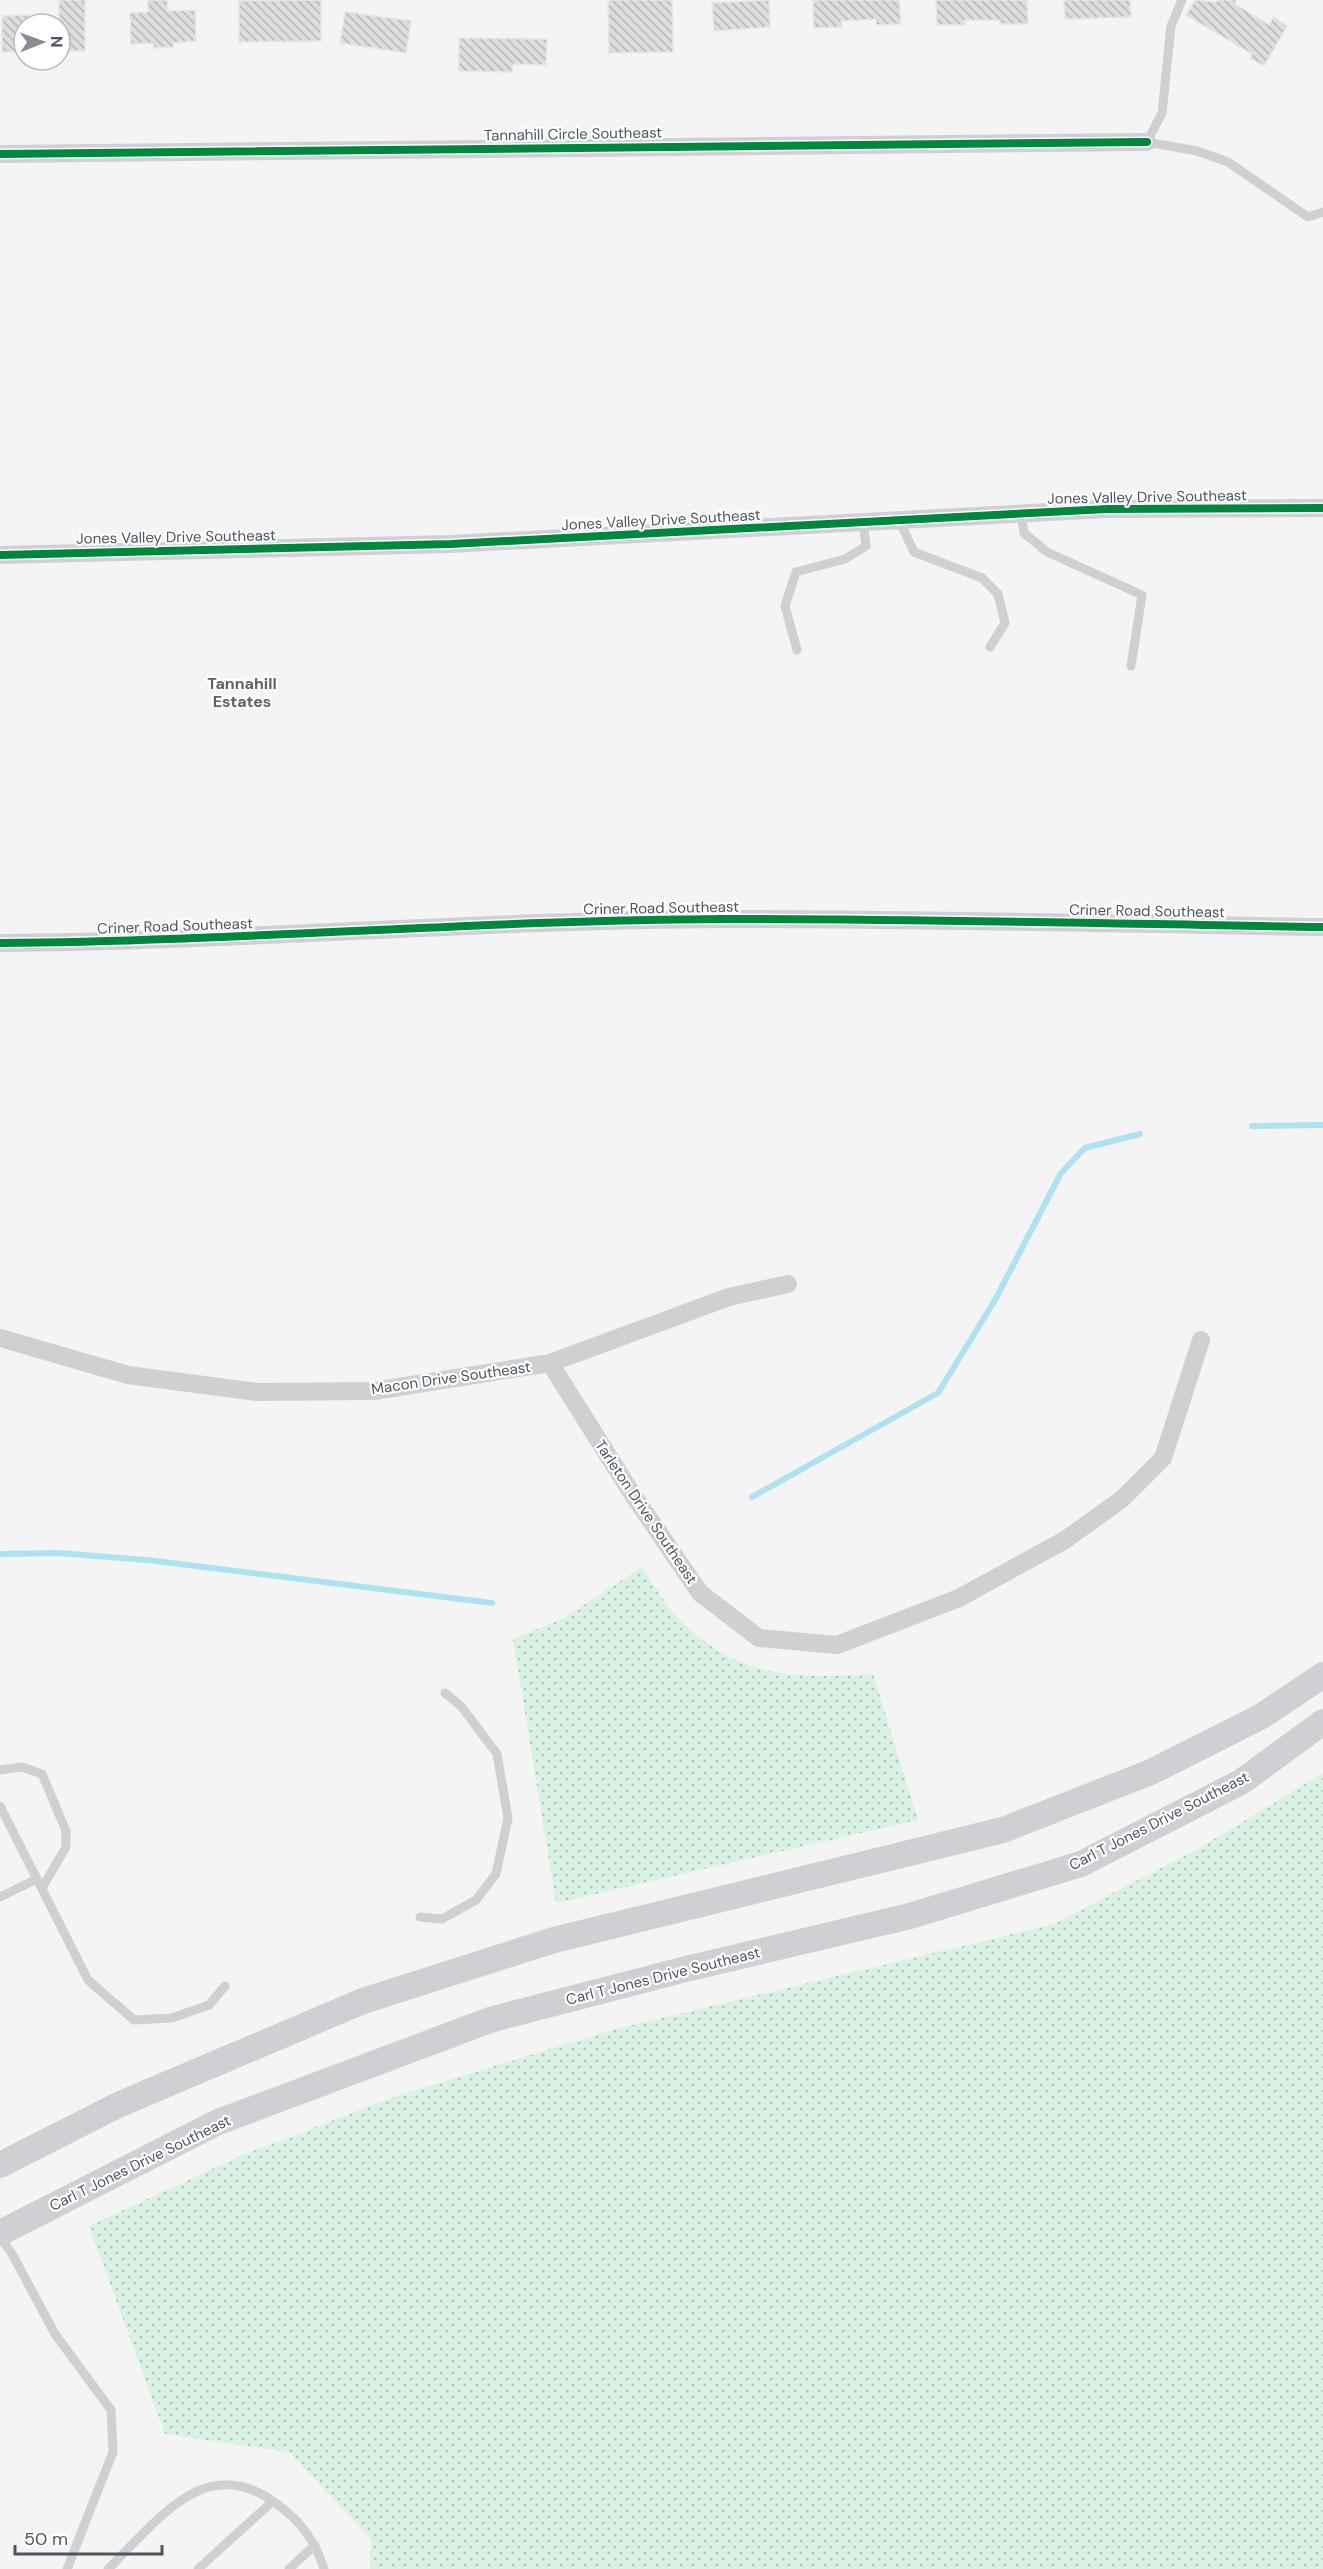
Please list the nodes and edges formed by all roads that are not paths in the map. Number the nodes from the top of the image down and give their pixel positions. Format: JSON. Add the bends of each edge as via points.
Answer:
{"nodes":[{"id":1,"x":1182,"y":0,"type":"edge"},
{"id":2,"x":1147,"y":142,"type":"junction"},
{"id":3,"x":0,"y":154,"type":"edge"},
{"id":4,"x":1323,"y":212,"type":"edge"},
{"id":5,"x":1323,"y":508,"type":"edge"},
{"id":6,"x":1021,"y":514,"type":"junction"},
{"id":7,"x":899,"y":520,"type":"junction"},
{"id":8,"x":863,"y":522,"type":"junction"},
{"id":9,"x":0,"y":555,"type":"edge"},
{"id":10,"x":990,"y":647,"type":"dead end"},
{"id":11,"x":797,"y":650,"type":"dead end"},
{"id":12,"x":1131,"y":666,"type":"dead end"},
{"id":13,"x":1323,"y":927,"type":"edge"},
{"id":14,"x":0,"y":943,"type":"edge"},
{"id":15,"x":788,"y":1284,"type":"dead end"},
{"id":16,"x":0,"y":1338,"type":"edge"},
{"id":17,"x":1201,"y":1340,"type":"dead end"},
{"id":18,"x":550,"y":1363,"type":"junction"},
{"id":19,"x":1323,"y":1675,"type":"edge"},
{"id":20,"x":446,"y":1693,"type":"dead end"},
{"id":21,"x":1323,"y":1722,"type":"edge"},
{"id":22,"x":0,"y":1770,"type":"edge"},
{"id":23,"x":0,"y":1806,"type":"edge"},
{"id":24,"x":39,"y":1883,"type":"junction"},
{"id":25,"x":0,"y":1897,"type":"edge"},
{"id":26,"x":420,"y":1917,"type":"dead end"},
{"id":27,"x":225,"y":1986,"type":"dead end"},
{"id":28,"x":0,"y":2165,"type":"edge"},
{"id":29,"x":0,"y":2233,"type":"edge"},
{"id":30,"x":0,"y":2238,"type":"edge"},
{"id":31,"x":273,"y":2501,"type":"junction"},
{"id":32,"x":315,"y":2545,"type":"junction"},
{"id":33,"x":67,"y":2569,"type":"edge"},
{"id":34,"x":108,"y":2569,"type":"edge"},
{"id":35,"x":198,"y":2569,"type":"edge"},
{"id":36,"x":289,"y":2569,"type":"edge"},
{"id":37,"x":324,"y":2569,"type":"edge"}],
"edges":[{"from":1,"to":2,"type":"lane","via":[[1171,26],[1162,113]]},
{"from":2,"to":3,"type":"street","name":"Tannahill Circle Southeast"},
{"from":2,"to":4,"type":"lane","via":[[1197,151],[1227,162],[1308,217]]},
{"from":5,"to":6,"type":"street","name":"Jones Valley Drive Southeast","via":[[1107,509]]},
{"from":6,"to":7,"type":"street","name":"Jones Valley Drive Southeast"},
{"from":6,"to":12,"type":"lane","via":[[1024,533],[1047,552],[1143,595]]},
{"from":7,"to":8,"type":"street","name":"Jones Valley Drive Southeast"},
{"from":7,"to":10,"type":"lane","via":[[914,552],[982,578],[998,594],[1005,623]]},
{"from":8,"to":9,"type":"street","name":"Jones Valley Drive Southeast","via":[[451,544]]},
{"from":8,"to":11,"type":"lane","via":[[867,546],[845,559],[796,572],[785,606]]},
{"from":13,"to":14,"type":"street","name":"Criner Road Southeast","via":[[723,919],[445,927],[142,942]]},
{"from":15,"to":18,"type":"street","name":"Macon Drive Southeast","via":[[729,1297]]},
{"from":16,"to":18,"type":"street","name":"Macon Drive Southeast","via":[[128,1375],[257,1392],[374,1390]]},
{"from":17,"to":18,"type":"street","name":"Tarleton Drive Southeast","via":[[1163,1458],[1122,1499],[1065,1540],[959,1598],[837,1645],[759,1638],[700,1593]]},
{"from":19,"to":28,"type":"main road","via":[[1263,1716],[1151,1772],[1003,1830],[554,1940],[363,2001],[118,2105]]},
{"from":20,"to":26,"type":"lane","via":[[461,1706],[497,1754],[508,1818],[496,1874],[476,1900],[442,1919]]},
{"from":21,"to":29,"type":"main road","name":"Carl T Jones Drive Southeast","via":[[1241,1782],[1081,1864],[910,1916],[493,2019],[218,2122]]},
{"from":22,"to":24,"type":"lane","via":[[21,1767],[42,1774],[66,1831],[66,1847]]},
{"from":23,"to":24,"type":"lane"},
{"from":24,"to":25,"type":"lane"},
{"from":24,"to":27,"type":"lane","via":[[88,1980],[134,2020],[172,2018],[209,2005]]},
{"from":30,"to":33,"type":"lane","via":[[55,2334],[111,2410],[113,2452]]},
{"from":31,"to":32,"type":"lane","via":[[295,2516]]},
{"from":31,"to":34,"type":"lane","via":[[258,2489],[220,2483],[183,2497]]},
{"from":31,"to":35,"type":"lane"},
{"from":32,"to":36,"type":"lane"},
{"from":32,"to":37,"type":"lane"}]}
